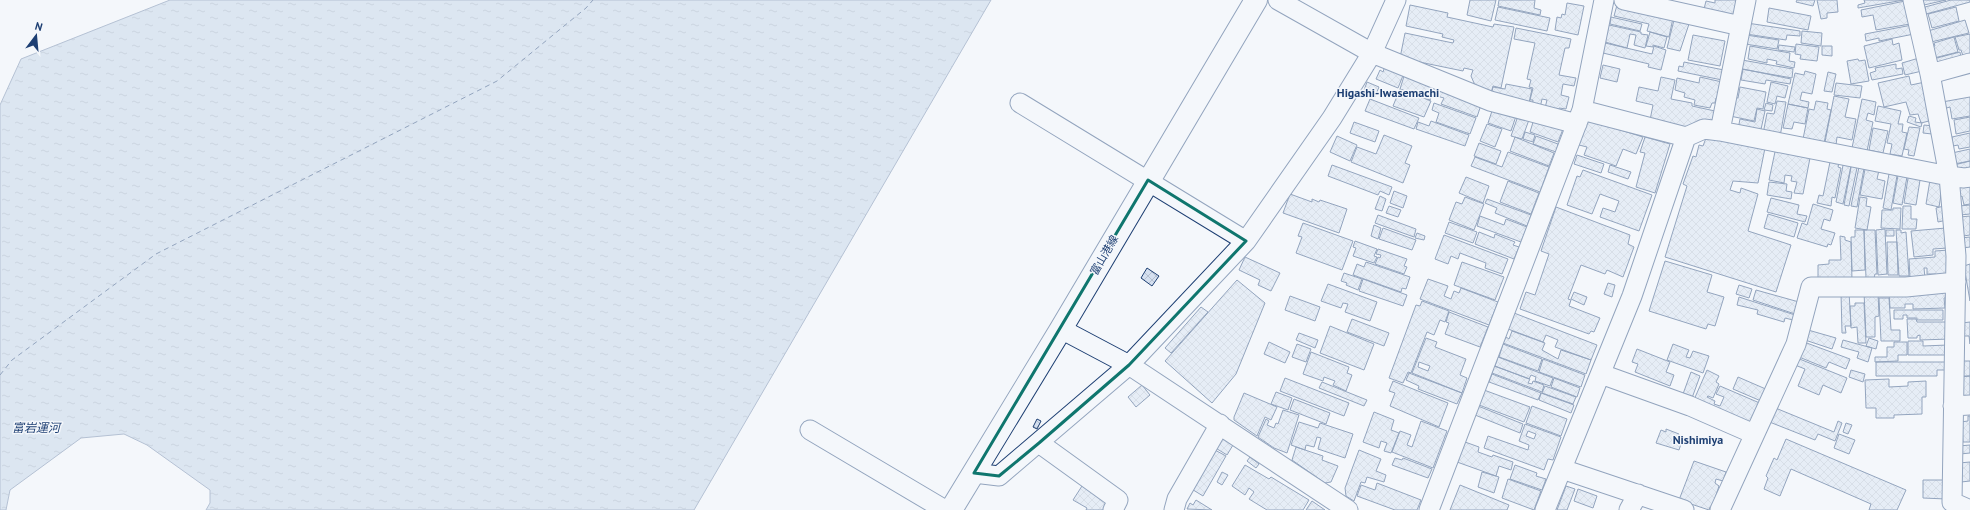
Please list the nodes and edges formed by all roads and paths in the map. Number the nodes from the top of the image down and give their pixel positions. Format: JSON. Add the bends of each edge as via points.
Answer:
{"nodes":[{"id":1,"x":1256,"y":0,"type":"edge"},
{"id":2,"x":1278,"y":0,"type":"edge"},
{"id":3,"x":1396,"y":0,"type":"edge"},
{"id":4,"x":1604,"y":0,"type":"edge"},
{"id":5,"x":1624,"y":0,"type":"edge"},
{"id":6,"x":1746,"y":0,"type":"edge"},
{"id":7,"x":1913,"y":0,"type":"edge"},
{"id":8,"x":1741,"y":26,"type":"junction"},
{"id":9,"x":1372,"y":53,"type":"junction"},
{"id":10,"x":1970,"y":64,"type":"edge"},
{"id":11,"x":1930,"y":74,"type":"junction"},
{"id":12,"x":1020,"y":103,"type":"dead end"},
{"id":13,"x":1579,"y":117,"type":"junction"},
{"id":14,"x":1720,"y":130,"type":"junction"},
{"id":15,"x":1686,"y":138,"type":"junction"},
{"id":16,"x":1949,"y":176,"type":"junction"},
{"id":17,"x":1970,"y":177,"type":"edge"},
{"id":18,"x":1148,"y":180,"type":"junction"},
{"id":19,"x":1246,"y":241,"type":"junction"},
{"id":20,"x":1963,"y":255,"type":"edge"},
{"id":21,"x":1956,"y":282,"type":"junction"},
{"id":22,"x":1061,"y":329,"type":"junction"},
{"id":23,"x":1129,"y":365,"type":"junction"},
{"id":24,"x":1602,"y":374,"type":"junction"},
{"id":25,"x":1961,"y":406,"type":"edge"},
{"id":26,"x":1220,"y":424,"type":"junction"},
{"id":27,"x":810,"y":430,"type":"dead end"},
{"id":28,"x":1754,"y":434,"type":"junction"},
{"id":29,"x":1039,"y":443,"type":"junction"},
{"id":30,"x":1562,"y":469,"type":"junction"},
{"id":31,"x":974,"y":473,"type":"junction"},
{"id":32,"x":1634,"y":502,"type":"edge"},
{"id":33,"x":945,"y":510,"type":"edge"},
{"id":34,"x":951,"y":510,"type":"edge"},
{"id":35,"x":1113,"y":510,"type":"edge"},
{"id":36,"x":1174,"y":510,"type":"edge"},
{"id":37,"x":1348,"y":510,"type":"edge"},
{"id":38,"x":1429,"y":510,"type":"edge"},
{"id":39,"x":1545,"y":510,"type":"edge"},
{"id":40,"x":1684,"y":510,"type":"edge"},
{"id":41,"x":1720,"y":510,"type":"edge"},
{"id":42,"x":1970,"y":510,"type":"edge"}],
"edges":[{"from":1,"to":18,"type":"main road","name":"富山港線"},
{"from":2,"to":9,"type":"street"},
{"from":3,"to":9,"type":"street"},
{"from":4,"to":13,"type":"street"},
{"from":5,"to":8,"type":"street"},
{"from":6,"to":8,"type":"street"},
{"from":7,"to":11,"type":"street"},
{"from":8,"to":14,"type":"street"},
{"from":9,"to":13,"type":"street","via":[[1490,101]]},
{"from":9,"to":19,"type":"street","via":[[1332,118]]},
{"from":10,"to":11,"type":"street"},
{"from":11,"to":16,"type":"street"},
{"from":12,"to":18,"type":"street"},
{"from":13,"to":15,"type":"street"},
{"from":13,"to":38,"type":"street"},
{"from":14,"to":15,"type":"street","via":[[1704,130]]},
{"from":14,"to":16,"type":"street"},
{"from":15,"to":24,"type":"street","via":[[1632,296]]},
{"from":16,"to":17,"type":"street"},
{"from":16,"to":20,"type":"street"},
{"from":18,"to":19,"type":"street"},
{"from":18,"to":22,"type":"main road","name":"富山港線"},
{"from":19,"to":23,"type":"street"},
{"from":20,"to":21,"type":"street"},
{"from":21,"to":25,"type":"street"},
{"from":21,"to":28,"type":"street","via":[[1906,287],[1811,287],[1796,344]]},
{"from":22,"to":23,"type":"street"},
{"from":22,"to":31,"type":"main road","name":"富山港線"},
{"from":23,"to":26,"type":"street"},
{"from":23,"to":29,"type":"street"},
{"from":24,"to":28,"type":"street","via":[[1690,406]]},
{"from":24,"to":30,"type":"street"},
{"from":25,"to":42,"type":"street","via":[[1952,502]]},
{"from":26,"to":36,"type":"street","via":[[1177,499]]},
{"from":26,"to":37,"type":"street"},
{"from":27,"to":33,"type":"street"},
{"from":28,"to":41,"type":"street"},
{"from":29,"to":31,"type":"street","via":[[999,476]]},
{"from":29,"to":35,"type":"street","via":[[1118,500]]},
{"from":30,"to":32,"type":"street"},
{"from":30,"to":39,"type":"street"},
{"from":31,"to":34,"type":"main road","name":"富山港線"},
{"from":32,"to":40,"type":"street"}]}
